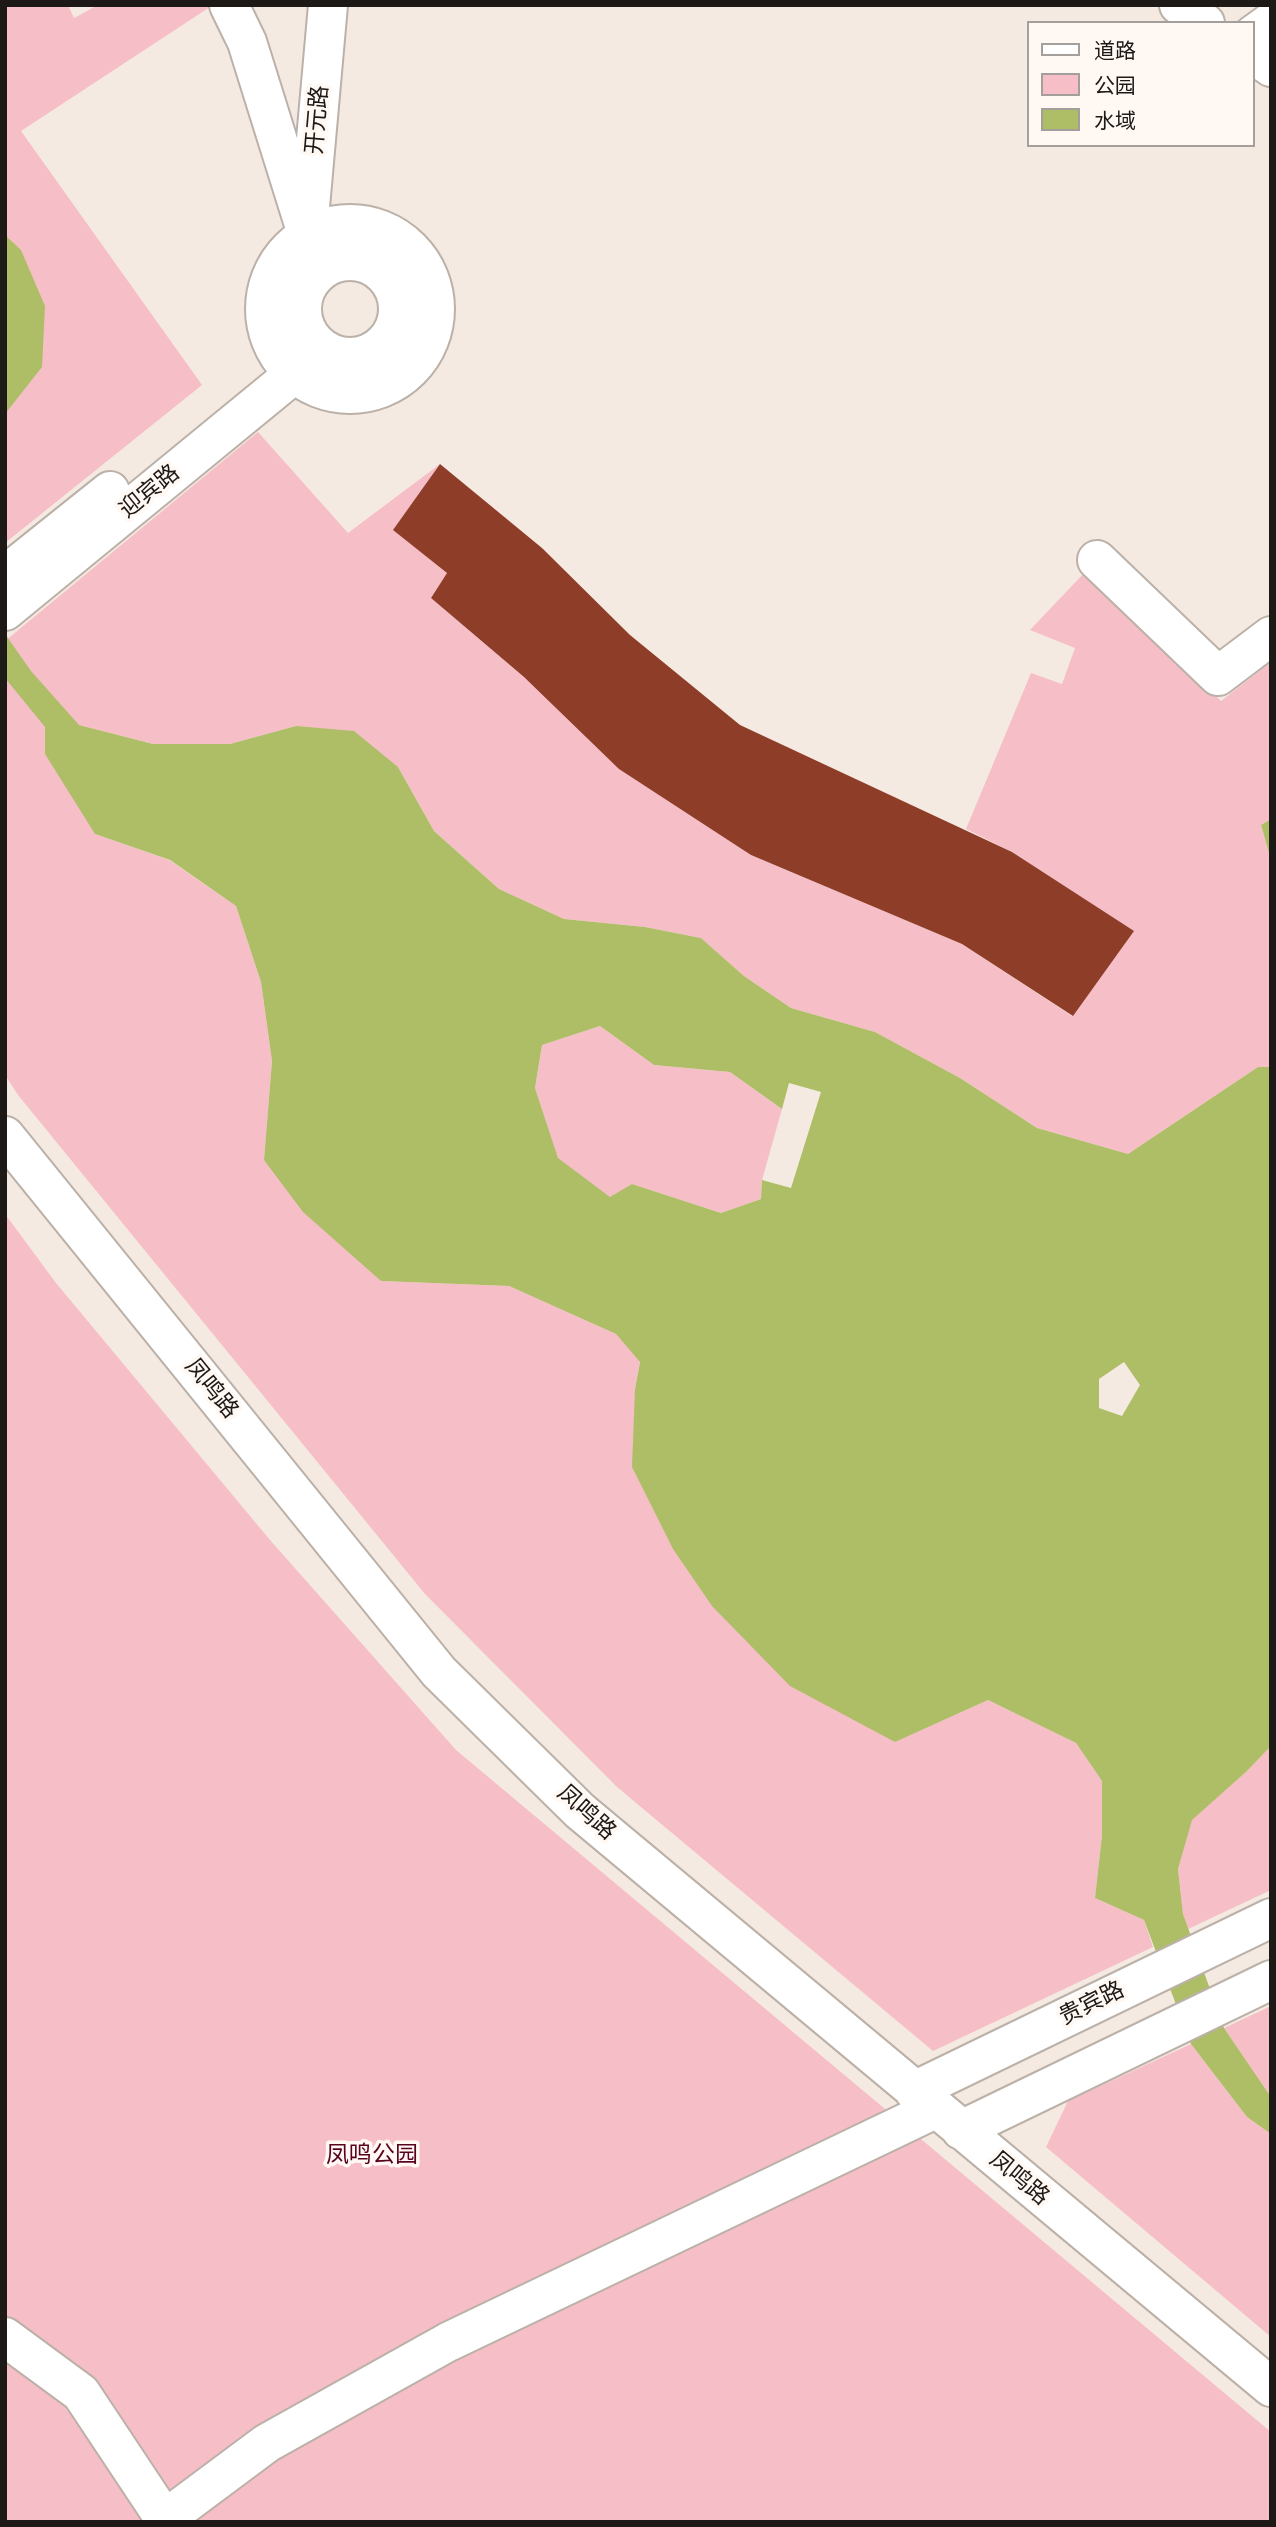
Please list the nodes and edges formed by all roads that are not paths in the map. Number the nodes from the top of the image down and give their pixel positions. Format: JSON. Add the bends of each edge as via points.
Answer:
{"nodes":[{"id":1,"x":229,"y":5,"type":"edge"},
{"id":2,"x":328,"y":5,"type":"edge"},
{"id":3,"x":1179,"y":5,"type":"edge"},
{"id":4,"x":1202,"y":21,"type":"edge"},
{"id":5,"x":1271,"y":22,"type":"edge"},
{"id":6,"x":1255,"y":34,"type":"edge"},
{"id":7,"x":1255,"y":55,"type":"edge"},
{"id":8,"x":1271,"y":66,"type":"edge"},
{"id":9,"x":307,"y":234,"type":"junction"},
{"id":10,"x":286,"y":365,"type":"junction"},
{"id":11,"x":1097,"y":560,"type":"dead end"},
{"id":12,"x":5,"y":575,"type":"edge"},
{"id":13,"x":5,"y":611,"type":"edge"},
{"id":14,"x":1271,"y":636,"type":"edge"},
{"id":15,"x":5,"y":1136,"type":"edge"},
{"id":16,"x":1271,"y":1918,"type":"edge"},
{"id":17,"x":1271,"y":1980,"type":"edge"},
{"id":18,"x":937,"y":2110,"type":"junction"},
{"id":19,"x":5,"y":2337,"type":"edge"},
{"id":20,"x":1271,"y":2387,"type":"edge"},
{"id":21,"x":162,"y":2520,"type":"edge"}],
"edges":[{"from":1,"to":9,"type":"street","via":[[247,42]]},
{"from":2,"to":9,"type":"street","name":"开元路"},
{"from":3,"to":4,"type":"street"},
{"from":5,"to":6,"type":"street"},
{"from":7,"to":8,"type":"street"},
{"from":9,"to":10,"type":"street","via":[[286,251],[271,275],[265,302],[267,330]]},
{"from":9,"to":10,"type":"street","via":[[335,224],[364,223],[391,233],[413,251],[429,275],[436,303],[433,331],[421,358],[408,372],[376,391],[347,395],[319,389]]},
{"from":10,"to":12,"type":"street","name":"迎宾路"},
{"from":10,"to":13,"type":"street","name":"迎宾路"},
{"from":11,"to":14,"type":"street","via":[[1218,676]]},
{"from":15,"to":18,"type":"street","name":"凤鸣路","via":[[439,1672],[580,1811]]},
{"from":16,"to":18,"type":"street","name":"贵宾路"},
{"from":17,"to":18,"type":"street"},
{"from":18,"to":20,"type":"street","name":"凤鸣路"},
{"from":18,"to":21,"type":"street","via":[[448,2342],[267,2443]]},
{"from":19,"to":21,"type":"street","via":[[81,2393]]}]}
